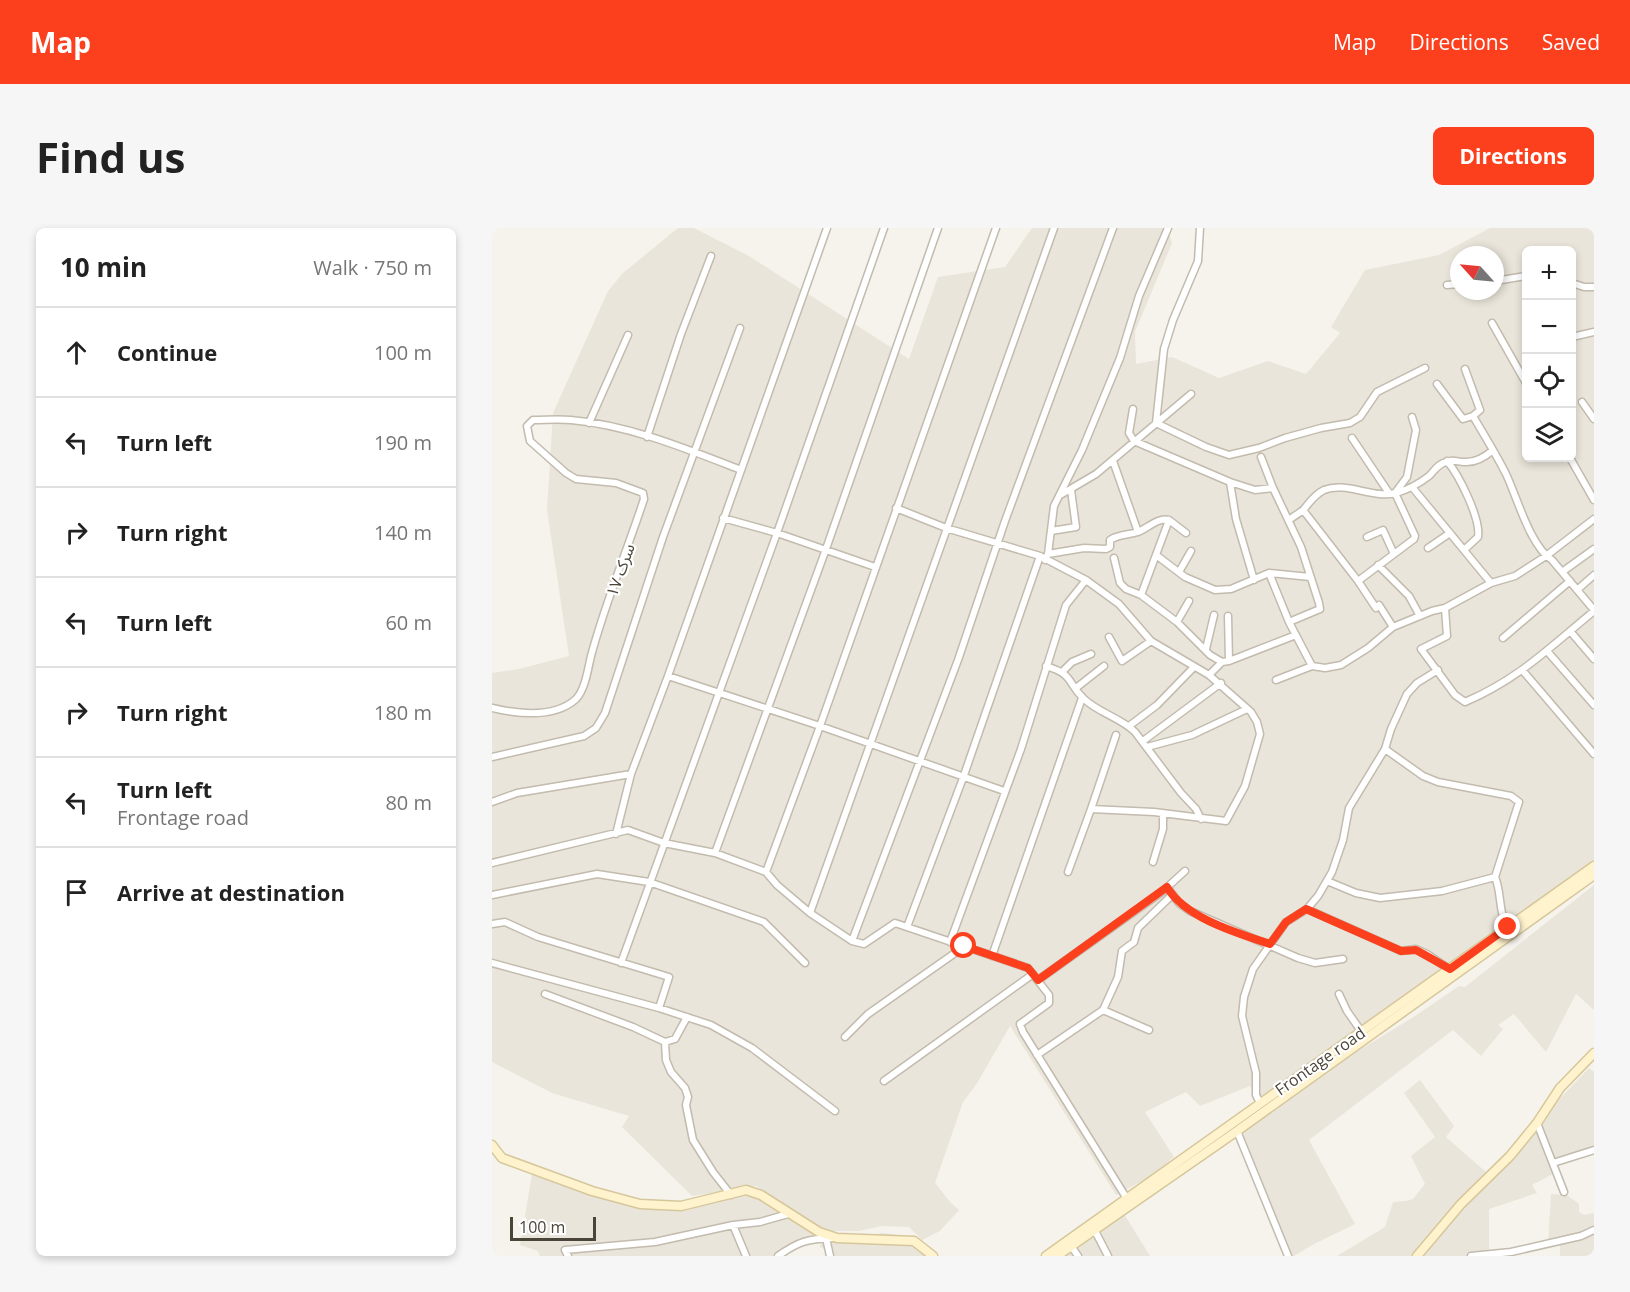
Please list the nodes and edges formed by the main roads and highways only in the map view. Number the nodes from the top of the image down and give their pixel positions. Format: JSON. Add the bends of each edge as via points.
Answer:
{"nodes":[{"id":1,"x":1594,"y":866,"type":"edge"},
{"id":2,"x":1594,"y":875,"type":"edge"},
{"id":3,"x":1452,"y":971,"type":"junction"},
{"id":4,"x":1594,"y":1053,"type":"edge"},
{"id":5,"x":492,"y":1145,"type":"edge"},
{"id":6,"x":1129,"y":1202,"type":"junction"},
{"id":7,"x":933,"y":1256,"type":"edge"},
{"id":8,"x":1046,"y":1256,"type":"edge"},
{"id":9,"x":1057,"y":1256,"type":"edge"},
{"id":10,"x":1417,"y":1256,"type":"edge"}],
"edges":[{"from":1,"to":3,"type":"main road","name":"Frontage road"},
{"from":2,"to":3,"type":"main road"},
{"from":3,"to":6,"type":"main road","name":"Frontage road","via":[[1260,1103]]},
{"from":3,"to":6,"type":"main road","via":[[1237,1131]]},
{"from":4,"to":10,"type":"main road","via":[[1560,1088],[1538,1123],[1510,1156],[1461,1204]]},
{"from":5,"to":7,"type":"main road","via":[[502,1158],[617,1199],[681,1206],[746,1190],[761,1195],[819,1232],[837,1238],[914,1241]]},
{"from":6,"to":8,"type":"main road","name":"Frontage road"},
{"from":6,"to":9,"type":"main road"}]}
